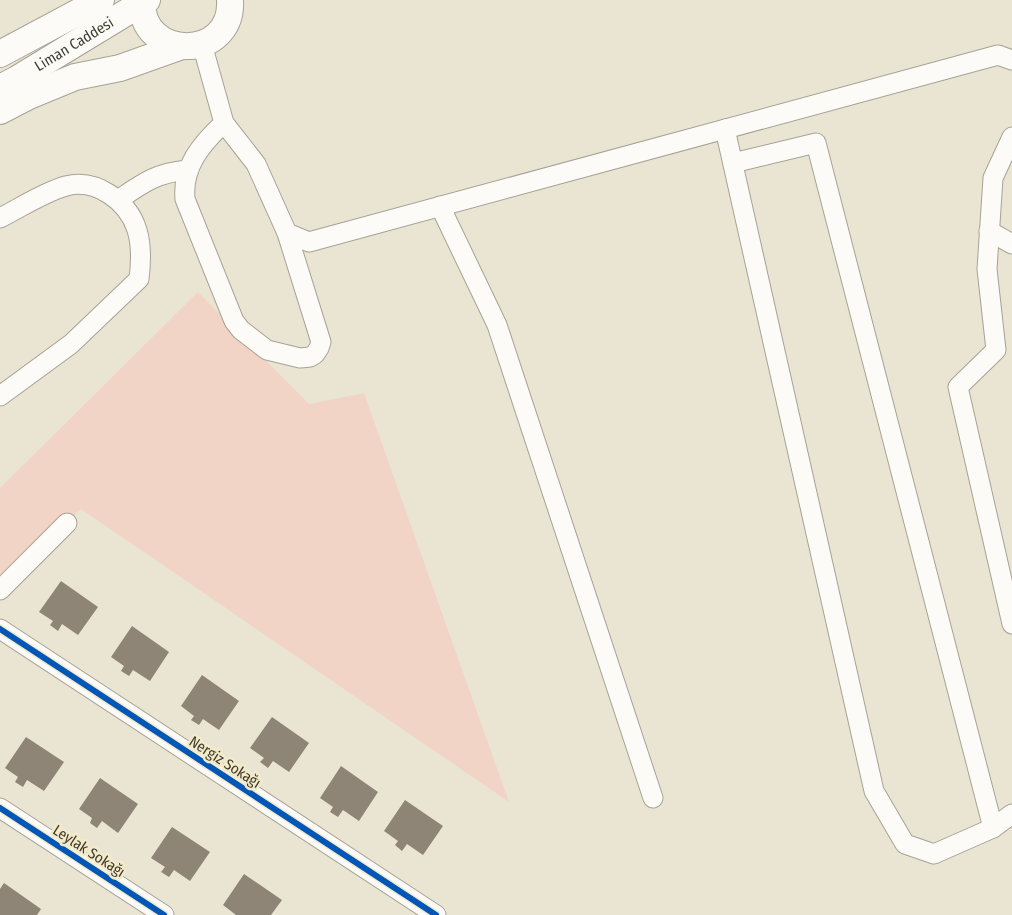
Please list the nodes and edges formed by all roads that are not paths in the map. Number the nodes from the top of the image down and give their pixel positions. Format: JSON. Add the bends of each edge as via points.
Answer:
{"nodes":[{"id":1,"x":100,"y":0,"type":"edge"},
{"id":2,"x":230,"y":0,"type":"edge"},
{"id":3,"x":246,"y":0,"type":"edge"},
{"id":4,"x":144,"y":1,"type":"edge"},
{"id":5,"x":201,"y":40,"type":"junction"},
{"id":6,"x":0,"y":54,"type":"edge"},
{"id":7,"x":1012,"y":60,"type":"edge"},
{"id":8,"x":0,"y":88,"type":"edge"},
{"id":9,"x":0,"y":111,"type":"edge"},
{"id":10,"x":224,"y":123,"type":"junction"},
{"id":11,"x":725,"y":129,"type":"junction"},
{"id":12,"x":1012,"y":137,"type":"edge"},
{"id":13,"x":733,"y":163,"type":"junction"},
{"id":14,"x":187,"y":170,"type":"junction"},
{"id":15,"x":118,"y":200,"type":"junction"},
{"id":16,"x":440,"y":206,"type":"junction"},
{"id":17,"x":0,"y":218,"type":"edge"},
{"id":18,"x":989,"y":231,"type":"junction"},
{"id":19,"x":287,"y":233,"type":"junction"},
{"id":20,"x":1012,"y":244,"type":"edge"},
{"id":21,"x":0,"y":396,"type":"edge"},
{"id":22,"x":67,"y":523,"type":"dead end"},
{"id":23,"x":0,"y":590,"type":"edge"},
{"id":24,"x":1012,"y":624,"type":"edge"},
{"id":25,"x":0,"y":629,"type":"edge"},
{"id":26,"x":653,"y":798,"type":"dead end"},
{"id":27,"x":0,"y":808,"type":"edge"},
{"id":28,"x":1012,"y":814,"type":"edge"},
{"id":29,"x":993,"y":828,"type":"junction"},
{"id":30,"x":164,"y":915,"type":"edge"},
{"id":31,"x":436,"y":915,"type":"edge"}],
"edges":[{"from":1,"to":6,"type":"highway","name":"Liman Caddesi"},
{"from":2,"to":5,"type":"highway","via":[[228,17]]},
{"from":3,"to":5,"type":"highway"},
{"from":4,"to":5,"type":"highway","via":[[144,15],[149,26],[167,43]]},
{"from":4,"to":8,"type":"highway","name":"Liman Caddesi"},
{"from":5,"to":9,"type":"highway","via":[[120,68],[75,77]]},
{"from":5,"to":10,"type":"street"},
{"from":7,"to":11,"type":"street","via":[[998,56]]},
{"from":10,"to":14,"type":"street"},
{"from":10,"to":19,"type":"street","via":[[256,164]]},
{"from":11,"to":13,"type":"street"},
{"from":11,"to":16,"type":"street"},
{"from":12,"to":18,"type":"street","via":[[993,178]]},
{"from":13,"to":29,"type":"street","via":[[816,143]]},
{"from":13,"to":29,"type":"street","via":[[874,791],[905,844],[934,854]]},
{"from":14,"to":15,"type":"street","via":[[171,171],[149,179]]},
{"from":14,"to":19,"type":"street","via":[[185,199],[234,321],[249,338],[267,350],[305,358],[315,354],[319,348],[320,335]]},
{"from":15,"to":17,"type":"street","via":[[101,189],[66,186]]},
{"from":15,"to":21,"type":"street","via":[[132,217],[137,230],[141,255],[138,279],[70,344]]},
{"from":16,"to":19,"type":"street","via":[[309,242]]},
{"from":16,"to":26,"type":"street","via":[[496,325]]},
{"from":18,"to":20,"type":"street"},
{"from":18,"to":24,"type":"street","via":[[987,269],[996,350],[958,387]]},
{"from":22,"to":23,"type":"street"},
{"from":25,"to":31,"type":"street","name":"Nergiz Sokağı"},
{"from":27,"to":30,"type":"street","name":"Leylak Sokağı"},
{"from":28,"to":29,"type":"street"}]}
